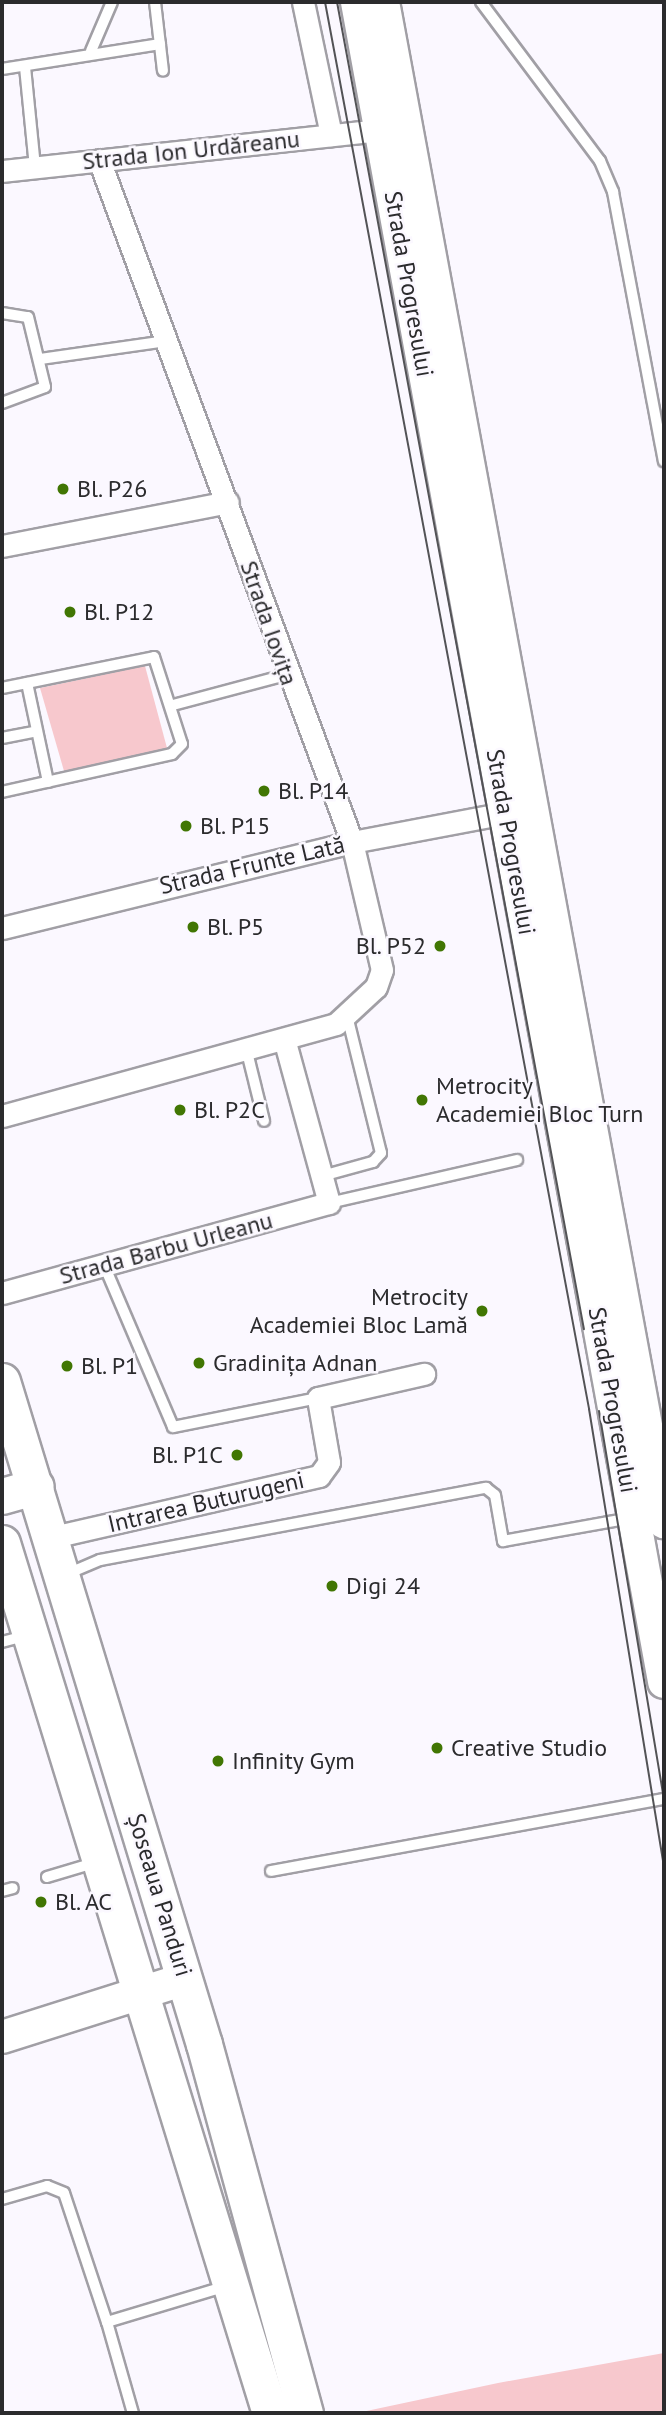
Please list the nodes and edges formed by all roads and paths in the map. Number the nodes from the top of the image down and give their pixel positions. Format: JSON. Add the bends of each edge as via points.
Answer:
{"nodes":[{"id":1,"x":112,"y":2,"type":"edge"},
{"id":2,"x":155,"y":2,"type":"edge"},
{"id":3,"x":303,"y":2,"type":"edge"},
{"id":4,"x":357,"y":2,"type":"edge"},
{"id":5,"x":383,"y":2,"type":"edge"},
{"id":6,"x":481,"y":2,"type":"edge"},
{"id":7,"x":160,"y":44,"type":"junction"},
{"id":8,"x":91,"y":51,"type":"junction"},
{"id":9,"x":25,"y":67,"type":"junction"},
{"id":10,"x":2,"y":69,"type":"edge"},
{"id":11,"x":163,"y":71,"type":"dead end"},
{"id":12,"x":393,"y":127,"type":"junction"},
{"id":13,"x":331,"y":135,"type":"junction"},
{"id":14,"x":99,"y":160,"type":"junction"},
{"id":15,"x":34,"y":167,"type":"junction"},
{"id":16,"x":2,"y":171,"type":"edge"},
{"id":17,"x":2,"y":313,"type":"edge"},
{"id":18,"x":167,"y":341,"type":"junction"},
{"id":19,"x":40,"y":359,"type":"junction"},
{"id":20,"x":2,"y":403,"type":"edge"},
{"id":21,"x":664,"y":461,"type":"edge"},
{"id":22,"x":228,"y":502,"type":"junction"},
{"id":23,"x":2,"y":546,"type":"edge"},
{"id":24,"x":286,"y":676,"type":"junction"},
{"id":25,"x":27,"y":683,"type":"junction"},
{"id":26,"x":2,"y":688,"type":"edge"},
{"id":27,"x":173,"y":705,"type":"junction"},
{"id":28,"x":33,"y":732,"type":"junction"},
{"id":29,"x":2,"y":738,"type":"edge"},
{"id":30,"x":48,"y":782,"type":"junction"},
{"id":31,"x":2,"y":792,"type":"edge"},
{"id":32,"x":519,"y":811,"type":"junction"},
{"id":33,"x":352,"y":842,"type":"junction"},
{"id":34,"x":2,"y":928,"type":"edge"},
{"id":35,"x":346,"y":1016,"type":"junction"},
{"id":36,"x":284,"y":1039,"type":"junction"},
{"id":37,"x":246,"y":1048,"type":"junction"},
{"id":38,"x":2,"y":1116,"type":"edge"},
{"id":39,"x":264,"y":1121,"type":"dead end"},
{"id":40,"x":517,"y":1160,"type":"dead end"},
{"id":41,"x":322,"y":1176,"type":"junction"},
{"id":42,"x":329,"y":1203,"type":"junction"},
{"id":43,"x":104,"y":1265,"type":"junction"},
{"id":44,"x":2,"y":1293,"type":"edge"},
{"id":45,"x":424,"y":1374,"type":"dead end"},
{"id":46,"x":2,"y":1381,"type":"edge"},
{"id":47,"x":318,"y":1398,"type":"junction"},
{"id":48,"x":36,"y":1486,"type":"junction"},
{"id":49,"x":2,"y":1496,"type":"edge"},
{"id":50,"x":649,"y":1520,"type":"edge"},
{"id":51,"x":53,"y":1537,"type":"junction"},
{"id":52,"x":2,"y":1542,"type":"edge"},
{"id":53,"x":65,"y":1575,"type":"junction"},
{"id":54,"x":660,"y":1631,"type":"edge"},
{"id":55,"x":16,"y":1638,"type":"edge"},
{"id":56,"x":664,"y":1682,"type":"edge"},
{"id":57,"x":664,"y":1800,"type":"edge"},
{"id":58,"x":101,"y":1861,"type":"junction"},
{"id":59,"x":271,"y":1871,"type":"dead end"},
{"id":60,"x":47,"y":1877,"type":"dead end"},
{"id":61,"x":185,"y":1979,"type":"junction"},
{"id":62,"x":142,"y":1991,"type":"junction"},
{"id":63,"x":2,"y":2037,"type":"edge"},
{"id":64,"x":2,"y":2199,"type":"edge"},
{"id":65,"x":233,"y":2284,"type":"junction"},
{"id":66,"x":107,"y":2322,"type":"junction"},
{"id":67,"x":133,"y":2413,"type":"edge"},
{"id":68,"x":271,"y":2413,"type":"edge"},
{"id":69,"x":305,"y":2413,"type":"edge"}],
"edges":[{"from":1,"to":8,"type":"lane"},
{"from":2,"to":7,"type":"lane"},
{"from":3,"to":13,"type":"street"},
{"from":4,"to":12,"type":"main road","name":"Strada Progresului"},
{"from":5,"to":12,"type":"main road","name":"Strada Progresului"},
{"from":6,"to":21,"type":"lane","via":[[600,161],[613,192]]},
{"from":7,"to":8,"type":"lane"},
{"from":7,"to":11,"type":"lane"},
{"from":8,"to":9,"type":"lane"},
{"from":9,"to":10,"type":"lane"},
{"from":9,"to":15,"type":"lane"},
{"from":12,"to":13,"type":"street","name":"Strada Ion Urdăreanu"},
{"from":12,"to":32,"type":"main road","name":"Strada Progresului"},
{"from":13,"to":14,"type":"street","name":"Strada Ion Urdăreanu"},
{"from":14,"to":15,"type":"street","name":"Strada Ion Urdăreanu"},
{"from":14,"to":18,"type":"street","name":"Strada Iovița"},
{"from":15,"to":16,"type":"street","name":"Strada Ion Urdăreanu"},
{"from":17,"to":19,"type":"lane","via":[[28,317]]},
{"from":18,"to":19,"type":"lane"},
{"from":18,"to":22,"type":"street","name":"Strada Iovița"},
{"from":19,"to":20,"type":"lane","via":[[41,393]]},
{"from":22,"to":23,"type":"street"},
{"from":22,"to":24,"type":"street","name":"Strada Iovița"},
{"from":24,"to":27,"type":"lane"},
{"from":24,"to":33,"type":"street","name":"Strada Iovița"},
{"from":25,"to":26,"type":"lane"},
{"from":25,"to":27,"type":"lane","via":[[154,657]]},
{"from":25,"to":28,"type":"lane"},
{"from":27,"to":30,"type":"lane","via":[[179,750]]},
{"from":28,"to":29,"type":"lane"},
{"from":28,"to":30,"type":"lane"},
{"from":30,"to":31,"type":"lane"},
{"from":32,"to":33,"type":"street","name":"Strada Frunte Lată"},
{"from":32,"to":50,"type":"main road","name":"Strada Progresului"},
{"from":33,"to":34,"type":"street","name":"Strada Frunte Lată"},
{"from":33,"to":35,"type":"street","name":"Strada Iovița","via":[[382,970],[376,988]]},
{"from":35,"to":36,"type":"street","name":"Strada Iovița"},
{"from":35,"to":41,"type":"lane","via":[[381,1153],[373,1162]]},
{"from":36,"to":37,"type":"street","name":"Strada Iovița"},
{"from":36,"to":41,"type":"street"},
{"from":37,"to":38,"type":"street","name":"Strada Iovița"},
{"from":37,"to":39,"type":"lane"},
{"from":40,"to":42,"type":"lane"},
{"from":41,"to":42,"type":"street"},
{"from":42,"to":43,"type":"street","name":"Strada Barbu Urleanu"},
{"from":43,"to":44,"type":"street","name":"Strada Barbu Urleanu"},
{"from":43,"to":47,"type":"lane","via":[[173,1427]]},
{"from":45,"to":47,"type":"street"},
{"from":46,"to":48,"type":"main road","name":"Șoseaua Panduri"},
{"from":47,"to":51,"type":"street","name":"Intrarea Buturugeni","via":[[329,1462],[319,1476]]},
{"from":48,"to":49,"type":"main road"},
{"from":48,"to":51,"type":"main road","name":"Șoseaua Panduri"},
{"from":50,"to":53,"type":"lane","via":[[503,1541],[495,1495],[486,1488],[100,1560]]},
{"from":50,"to":54,"type":"main road","name":"Strada Progresului"},
{"from":51,"to":53,"type":"main road","name":"Șoseaua Panduri"},
{"from":52,"to":55,"type":"main road","name":"Șoseaua Panduri"},
{"from":53,"to":61,"type":"main road","name":"Șoseaua Panduri"},
{"from":54,"to":56,"type":"main road","name":"Strada Progresului"},
{"from":55,"to":58,"type":"main road","name":"Șoseaua Panduri"},
{"from":57,"to":59,"type":"lane"},
{"from":58,"to":60,"type":"lane"},
{"from":58,"to":62,"type":"main road","name":"Șoseaua Panduri"},
{"from":61,"to":62,"type":"main road"},
{"from":61,"to":69,"type":"main road","name":"Șoseaua Panduri"},
{"from":62,"to":63,"type":"main road"},
{"from":62,"to":65,"type":"main road","name":"Șoseaua Panduri"},
{"from":64,"to":66,"type":"lane","via":[[47,2186],[64,2193]]},
{"from":65,"to":66,"type":"lane"},
{"from":65,"to":68,"type":"main road","name":"Șoseaua Panduri"},
{"from":66,"to":67,"type":"lane"}]}
